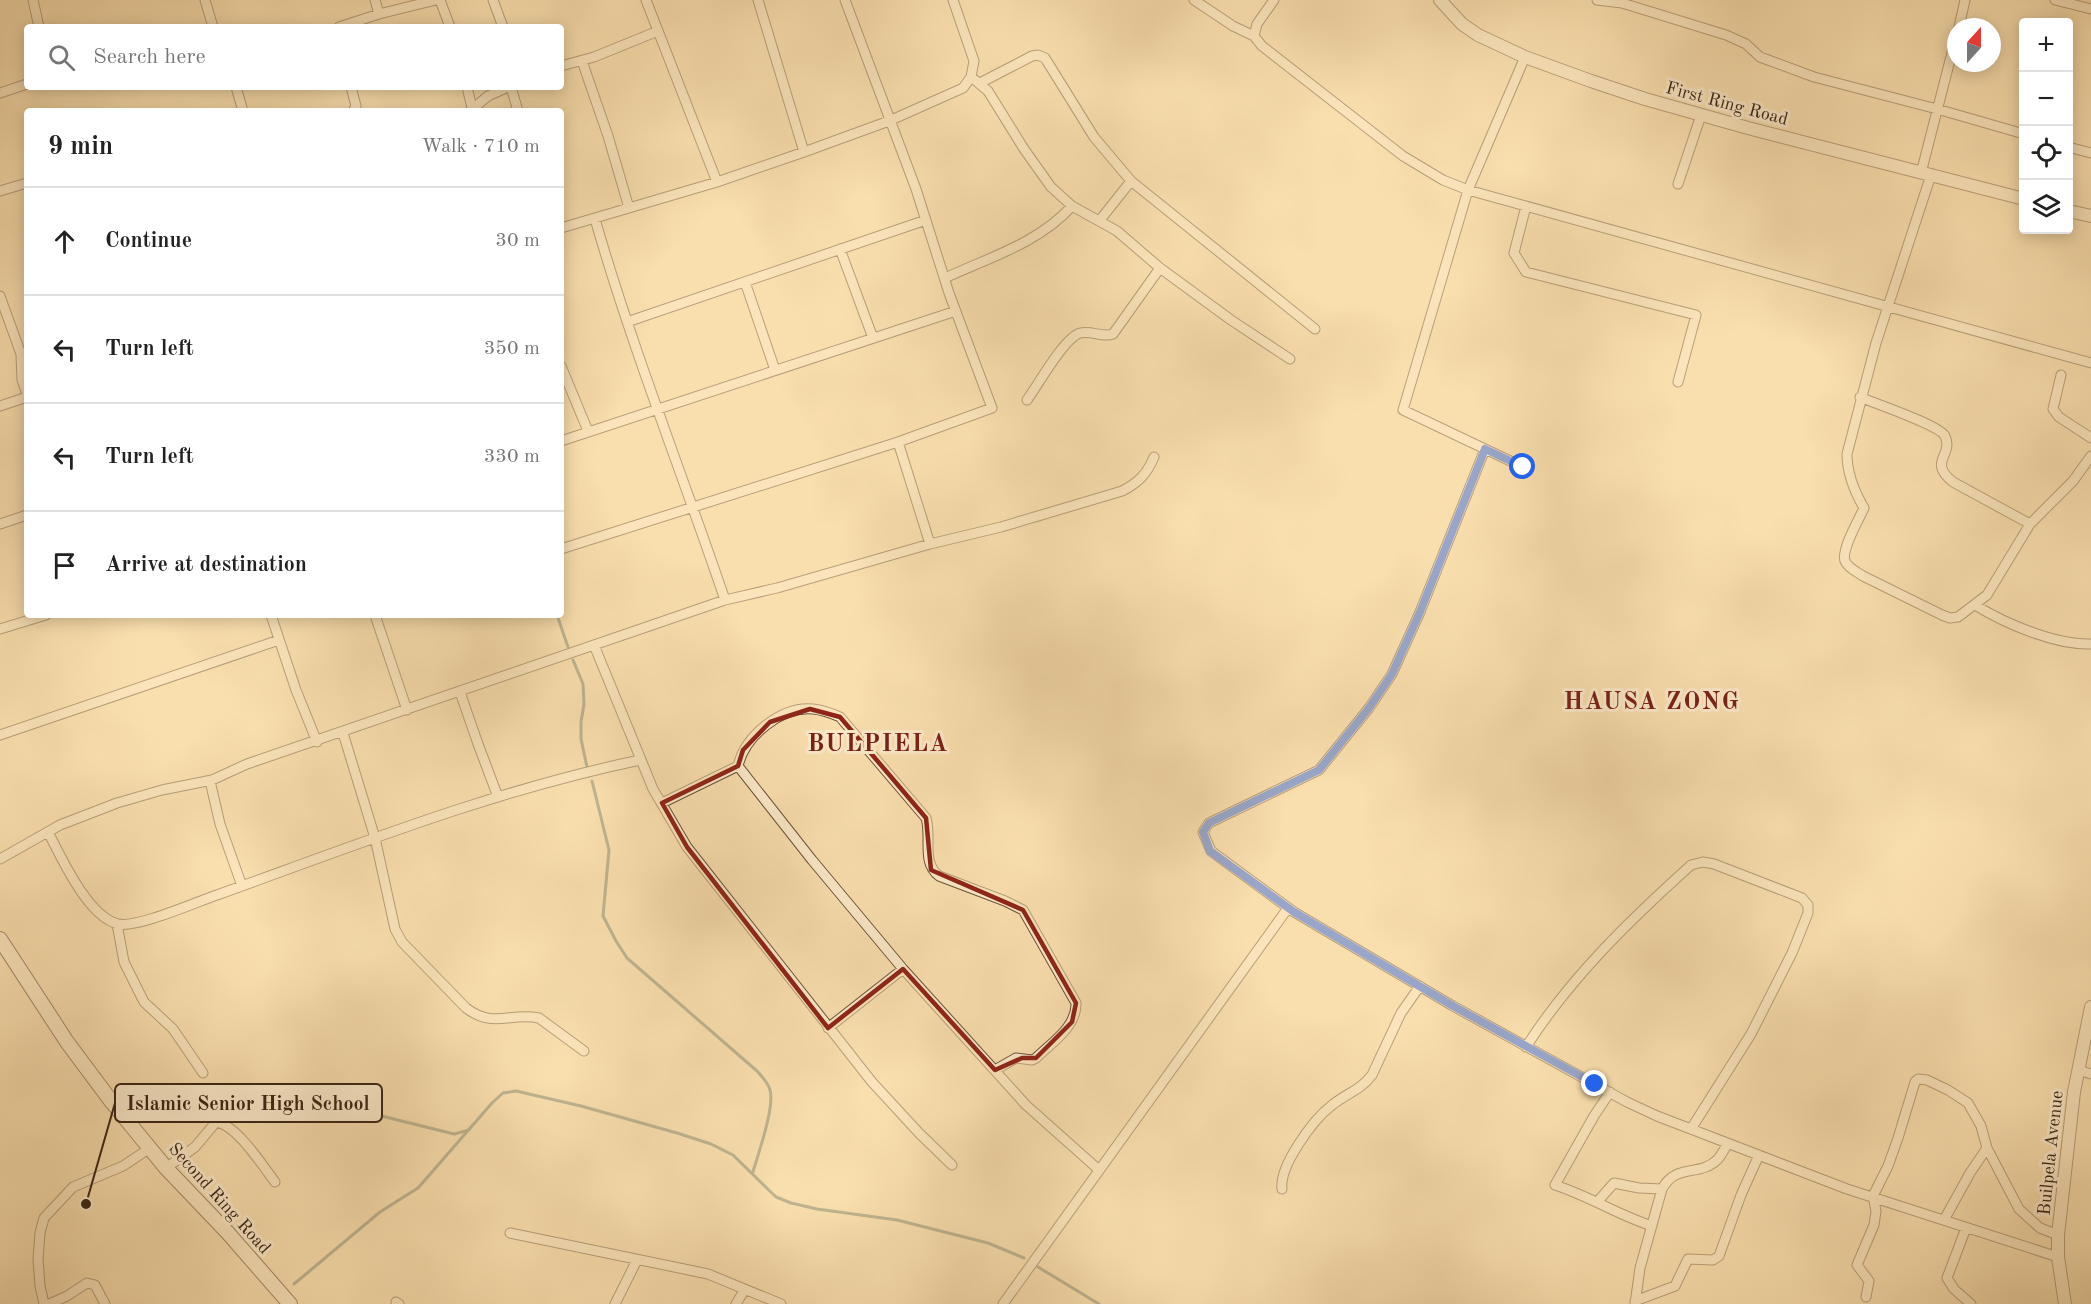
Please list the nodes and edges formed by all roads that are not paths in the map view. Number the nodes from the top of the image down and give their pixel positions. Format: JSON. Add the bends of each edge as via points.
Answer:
{"nodes":[{"id":1,"x":33,"y":0,"type":"edge"},
{"id":2,"x":205,"y":0,"type":"edge"},
{"id":3,"x":375,"y":0,"type":"edge"},
{"id":4,"x":438,"y":0,"type":"edge"},
{"id":5,"x":493,"y":0,"type":"edge"},
{"id":6,"x":646,"y":0,"type":"edge"},
{"id":7,"x":758,"y":0,"type":"edge"},
{"id":8,"x":844,"y":0,"type":"edge"},
{"id":9,"x":953,"y":0,"type":"edge"},
{"id":10,"x":1194,"y":0,"type":"edge"},
{"id":11,"x":1274,"y":0,"type":"edge"},
{"id":12,"x":1597,"y":0,"type":"edge"},
{"id":13,"x":1965,"y":0,"type":"edge"},
{"id":14,"x":2055,"y":0,"type":"edge"},
{"id":15,"x":1443,"y":2,"type":"edge"},
{"id":16,"x":2091,"y":9,"type":"edge"},
{"id":17,"x":380,"y":14,"type":"junction"},
{"id":18,"x":1961,"y":18,"type":"edge"},
{"id":19,"x":38,"y":24,"type":"edge"},
{"id":20,"x":212,"y":24,"type":"edge"},
{"id":21,"x":348,"y":24,"type":"edge"},
{"id":22,"x":449,"y":24,"type":"edge"},
{"id":23,"x":502,"y":24,"type":"edge"},
{"id":24,"x":658,"y":31,"type":"junction"},
{"id":25,"x":1254,"y":36,"type":"junction"},
{"id":26,"x":1525,"y":57,"type":"junction"},
{"id":27,"x":582,"y":61,"type":"junction"},
{"id":28,"x":564,"y":65,"type":"edge"},
{"id":29,"x":1947,"y":71,"type":"edge"},
{"id":30,"x":971,"y":77,"type":"junction"},
{"id":31,"x":980,"y":83,"type":"junction"},
{"id":32,"x":24,"y":85,"type":"edge"},
{"id":33,"x":237,"y":90,"type":"edge"},
{"id":34,"x":352,"y":90,"type":"edge"},
{"id":35,"x":468,"y":90,"type":"edge"},
{"id":36,"x":502,"y":90,"type":"edge"},
{"id":37,"x":510,"y":90,"type":"edge"},
{"id":38,"x":0,"y":93,"type":"edge"},
{"id":39,"x":242,"y":108,"type":"edge"},
{"id":40,"x":355,"y":108,"type":"edge"},
{"id":41,"x":471,"y":108,"type":"edge"},
{"id":42,"x":473,"y":108,"type":"edge"},
{"id":43,"x":517,"y":108,"type":"edge"},
{"id":44,"x":1937,"y":109,"type":"junction"},
{"id":45,"x":1701,"y":114,"type":"junction"},
{"id":46,"x":890,"y":121,"type":"junction"},
{"id":47,"x":2019,"y":133,"type":"edge"},
{"id":48,"x":2073,"y":148,"type":"edge"},
{"id":49,"x":804,"y":152,"type":"junction"},
{"id":50,"x":2091,"y":153,"type":"edge"},
{"id":51,"x":1926,"y":174,"type":"junction"},
{"id":52,"x":1131,"y":181,"type":"junction"},
{"id":53,"x":717,"y":182,"type":"junction"},
{"id":54,"x":24,"y":184,"type":"edge"},
{"id":55,"x":1678,"y":184,"type":"dead end"},
{"id":56,"x":1468,"y":190,"type":"junction"},
{"id":57,"x":0,"y":191,"type":"edge"},
{"id":58,"x":2019,"y":198,"type":"edge"},
{"id":59,"x":1072,"y":206,"type":"junction"},
{"id":60,"x":1526,"y":206,"type":"junction"},
{"id":61,"x":629,"y":208,"type":"junction"},
{"id":62,"x":2073,"y":211,"type":"edge"},
{"id":63,"x":2091,"y":216,"type":"edge"},
{"id":64,"x":595,"y":219,"type":"junction"},
{"id":65,"x":926,"y":220,"type":"junction"},
{"id":66,"x":1100,"y":220,"type":"junction"},
{"id":67,"x":564,"y":227,"type":"edge"},
{"id":68,"x":840,"y":249,"type":"junction"},
{"id":69,"x":1160,"y":268,"type":"junction"},
{"id":70,"x":945,"y":278,"type":"junction"},
{"id":71,"x":744,"y":282,"type":"junction"},
{"id":72,"x":1,"y":302,"type":"edge"},
{"id":73,"x":1887,"y":307,"type":"junction"},
{"id":74,"x":956,"y":311,"type":"junction"},
{"id":75,"x":627,"y":322,"type":"junction"},
{"id":76,"x":1315,"y":329,"type":"dead end"},
{"id":77,"x":873,"y":338,"type":"junction"},
{"id":78,"x":1290,"y":360,"type":"dead end"},
{"id":79,"x":2091,"y":363,"type":"edge"},
{"id":80,"x":775,"y":370,"type":"junction"},
{"id":81,"x":564,"y":373,"type":"edge"},
{"id":82,"x":2061,"y":375,"type":"dead end"},
{"id":83,"x":1678,"y":382,"type":"dead end"},
{"id":84,"x":24,"y":386,"type":"edge"},
{"id":85,"x":24,"y":396,"type":"edge"},
{"id":86,"x":1860,"y":397,"type":"junction"},
{"id":87,"x":1027,"y":400,"type":"dead end"},
{"id":88,"x":0,"y":406,"type":"edge"},
{"id":89,"x":656,"y":408,"type":"junction"},
{"id":90,"x":588,"y":431,"type":"junction"},
{"id":91,"x":2091,"y":438,"type":"edge"},
{"id":92,"x":564,"y":440,"type":"edge"},
{"id":93,"x":898,"y":442,"type":"junction"},
{"id":94,"x":1485,"y":449,"type":"junction"},
{"id":95,"x":2091,"y":456,"type":"edge"},
{"id":96,"x":1154,"y":457,"type":"dead end"},
{"id":97,"x":1523,"y":467,"type":"dead end"},
{"id":98,"x":694,"y":507,"type":"junction"},
{"id":99,"x":24,"y":516,"type":"edge"},
{"id":100,"x":0,"y":524,"type":"edge"},
{"id":101,"x":2030,"y":524,"type":"junction"},
{"id":102,"x":930,"y":544,"type":"junction"},
{"id":103,"x":564,"y":548,"type":"edge"},
{"id":104,"x":725,"y":600,"type":"junction"},
{"id":105,"x":1975,"y":606,"type":"junction"},
{"id":106,"x":36,"y":618,"type":"edge"},
{"id":107,"x":272,"y":618,"type":"edge"},
{"id":108,"x":376,"y":618,"type":"edge"},
{"id":109,"x":0,"y":629,"type":"edge"},
{"id":110,"x":279,"y":640,"type":"junction"},
{"id":111,"x":594,"y":645,"type":"junction"},
{"id":112,"x":2091,"y":645,"type":"edge"},
{"id":113,"x":460,"y":692,"type":"junction"},
{"id":114,"x":407,"y":710,"type":"junction"},
{"id":115,"x":343,"y":733,"type":"junction"},
{"id":116,"x":0,"y":735,"type":"edge"},
{"id":117,"x":317,"y":741,"type":"junction"},
{"id":118,"x":640,"y":760,"type":"junction"},
{"id":119,"x":738,"y":766,"type":"junction"},
{"id":120,"x":210,"y":781,"type":"junction"},
{"id":121,"x":498,"y":796,"type":"junction"},
{"id":122,"x":662,"y":803,"type":"junction"},
{"id":123,"x":48,"y":832,"type":"junction"},
{"id":124,"x":375,"y":838,"type":"junction"},
{"id":125,"x":0,"y":859,"type":"edge"},
{"id":126,"x":242,"y":886,"type":"junction"},
{"id":127,"x":1288,"y":908,"type":"junction"},
{"id":128,"x":117,"y":924,"type":"junction"},
{"id":129,"x":0,"y":939,"type":"edge"},
{"id":130,"x":903,"y":969,"type":"junction"},
{"id":131,"x":1420,"y":986,"type":"junction"},
{"id":132,"x":2091,"y":1006,"type":"edge"},
{"id":133,"x":828,"y":1028,"type":"junction"},
{"id":134,"x":1526,"y":1047,"type":"junction"},
{"id":135,"x":584,"y":1051,"type":"dead end"},
{"id":136,"x":995,"y":1070,"type":"junction"},
{"id":137,"x":2078,"y":1070,"type":"junction"},
{"id":138,"x":203,"y":1073,"type":"dead end"},
{"id":139,"x":2091,"y":1074,"type":"edge"},
{"id":140,"x":1610,"y":1092,"type":"junction"},
{"id":141,"x":1691,"y":1129,"type":"junction"},
{"id":142,"x":1728,"y":1144,"type":"junction"},
{"id":143,"x":150,"y":1148,"type":"junction"},
{"id":144,"x":1987,"y":1148,"type":"junction"},
{"id":145,"x":1759,"y":1155,"type":"junction"},
{"id":146,"x":952,"y":1165,"type":"dead end"},
{"id":147,"x":166,"y":1168,"type":"junction"},
{"id":148,"x":1099,"y":1170,"type":"junction"},
{"id":149,"x":275,"y":1182,"type":"dead end"},
{"id":150,"x":1282,"y":1189,"type":"dead end"},
{"id":151,"x":1662,"y":1189,"type":"junction"},
{"id":152,"x":1872,"y":1196,"type":"junction"},
{"id":153,"x":1598,"y":1202,"type":"junction"},
{"id":154,"x":1944,"y":1220,"type":"junction"},
{"id":155,"x":1652,"y":1226,"type":"junction"},
{"id":156,"x":1966,"y":1228,"type":"junction"},
{"id":157,"x":510,"y":1233,"type":"dead end"},
{"id":158,"x":2058,"y":1235,"type":"junction"},
{"id":159,"x":2058,"y":1257,"type":"junction"},
{"id":160,"x":637,"y":1260,"type":"junction"},
{"id":161,"x":745,"y":1289,"type":"junction"},
{"id":162,"x":1866,"y":1297,"type":"dead end"},
{"id":163,"x":1635,"y":1303,"type":"edge"},
{"id":164,"x":44,"y":1304,"type":"edge"},
{"id":165,"x":49,"y":1304,"type":"edge"},
{"id":166,"x":105,"y":1304,"type":"edge"},
{"id":167,"x":290,"y":1304,"type":"edge"},
{"id":168,"x":615,"y":1304,"type":"edge"},
{"id":169,"x":736,"y":1304,"type":"edge"},
{"id":170,"x":781,"y":1304,"type":"edge"},
{"id":171,"x":1003,"y":1304,"type":"edge"},
{"id":172,"x":1971,"y":1304,"type":"edge"},
{"id":173,"x":2065,"y":1304,"type":"edge"}],
"edges":[{"from":1,"to":19,"type":"street"},
{"from":2,"to":20,"type":"street"},
{"from":3,"to":17,"type":"street"},
{"from":4,"to":17,"type":"street"},
{"from":4,"to":22,"type":"street"},
{"from":5,"to":23,"type":"street"},
{"from":6,"to":24,"type":"street"},
{"from":7,"to":49,"type":"street"},
{"from":8,"to":46,"type":"street"},
{"from":9,"to":30,"type":"street","via":[[974,61]]},
{"from":10,"to":25,"type":"street"},
{"from":11,"to":25,"type":"street","via":[[1257,24]]},
{"from":12,"to":44,"type":"street","via":[[1622,3],[1726,35],[1746,44],[1760,57],[1814,77]]},
{"from":13,"to":18,"type":"street"},
{"from":14,"to":16,"type":"street"},
{"from":15,"to":26,"type":"street","name":"First Ring Road","via":[[1478,35]]},
{"from":17,"to":21,"type":"street"},
{"from":24,"to":27,"type":"street"},
{"from":24,"to":53,"type":"street"},
{"from":25,"to":56,"type":"street","via":[[1403,156]]},
{"from":26,"to":45,"type":"street","name":"First Ring Road"},
{"from":26,"to":56,"type":"street"},
{"from":27,"to":28,"type":"street"},
{"from":27,"to":61,"type":"street"},
{"from":29,"to":44,"type":"street"},
{"from":30,"to":31,"type":"street"},
{"from":30,"to":46,"type":"street","via":[[950,96]]},
{"from":31,"to":52,"type":"street","via":[[1032,56],[1045,58],[1094,137]]},
{"from":31,"to":59,"type":"street","via":[[1051,188]]},
{"from":32,"to":38,"type":"street"},
{"from":33,"to":39,"type":"street"},
{"from":34,"to":40,"type":"street"},
{"from":35,"to":41,"type":"street"},
{"from":36,"to":42,"type":"street"},
{"from":37,"to":43,"type":"street"},
{"from":44,"to":47,"type":"street"},
{"from":44,"to":51,"type":"street"},
{"from":45,"to":51,"type":"street","name":"First Ring Road"},
{"from":45,"to":55,"type":"street"},
{"from":46,"to":49,"type":"street"},
{"from":46,"to":65,"type":"street"},
{"from":48,"to":50,"type":"street"},
{"from":49,"to":53,"type":"street"},
{"from":51,"to":58,"type":"street","name":"First Ring Road"},
{"from":51,"to":73,"type":"street"},
{"from":52,"to":66,"type":"street"},
{"from":52,"to":76,"type":"street"},
{"from":53,"to":61,"type":"street"},
{"from":54,"to":57,"type":"street"},
{"from":56,"to":60,"type":"street"},
{"from":56,"to":94,"type":"street","via":[[1403,410]]},
{"from":59,"to":66,"type":"street"},
{"from":59,"to":70,"type":"street","via":[[1051,227]]},
{"from":60,"to":73,"type":"street"},
{"from":60,"to":83,"type":"street","via":[[1514,254],[1526,272],[1696,315]]},
{"from":61,"to":64,"type":"street"},
{"from":62,"to":63,"type":"street"},
{"from":64,"to":67,"type":"street"},
{"from":64,"to":75,"type":"street"},
{"from":65,"to":68,"type":"street"},
{"from":65,"to":70,"type":"street"},
{"from":66,"to":69,"type":"street"},
{"from":68,"to":71,"type":"street"},
{"from":68,"to":77,"type":"street"},
{"from":69,"to":78,"type":"street"},
{"from":69,"to":87,"type":"street","via":[[1113,334],[1078,333],[1067,341]]},
{"from":70,"to":74,"type":"street"},
{"from":71,"to":75,"type":"street"},
{"from":71,"to":80,"type":"street"},
{"from":72,"to":84,"type":"street","via":[[21,354]]},
{"from":73,"to":79,"type":"street"},
{"from":73,"to":86,"type":"street"},
{"from":74,"to":77,"type":"street"},
{"from":74,"to":93,"type":"street","via":[[992,408]]},
{"from":75,"to":89,"type":"street"},
{"from":77,"to":80,"type":"street"},
{"from":80,"to":89,"type":"street"},
{"from":81,"to":90,"type":"street"},
{"from":82,"to":91,"type":"street","via":[[2053,409]]},
{"from":85,"to":88,"type":"street"},
{"from":86,"to":101,"type":"street","via":[[1944,434],[1947,444],[1941,464],[1943,474]]},
{"from":86,"to":105,"type":"street","via":[[1847,467],[1864,508],[1844,552],[1845,561],[1863,576],[1950,618]]},
{"from":89,"to":90,"type":"street"},
{"from":89,"to":98,"type":"street"},
{"from":90,"to":92,"type":"street"},
{"from":93,"to":98,"type":"street"},
{"from":93,"to":102,"type":"street"},
{"from":94,"to":97,"type":"street"},
{"from":94,"to":127,"type":"street","via":[[1420,612],[1392,674],[1369,708],[1319,770],[1209,823],[1203,832],[1210,851]]},
{"from":95,"to":101,"type":"street","via":[[2073,481]]},
{"from":96,"to":102,"type":"street","via":[[1136,484],[1122,492]]},
{"from":98,"to":103,"type":"street"},
{"from":98,"to":104,"type":"street"},
{"from":99,"to":100,"type":"street"},
{"from":101,"to":105,"type":"street","via":[[1994,585]]},
{"from":102,"to":104,"type":"street"},
{"from":104,"to":111,"type":"street"},
{"from":105,"to":112,"type":"street","via":[[1998,619],[2059,641]]},
{"from":106,"to":109,"type":"street"},
{"from":107,"to":110,"type":"street"},
{"from":108,"to":114,"type":"street"},
{"from":110,"to":116,"type":"street"},
{"from":110,"to":117,"type":"street"},
{"from":111,"to":113,"type":"street"},
{"from":111,"to":118,"type":"street"},
{"from":113,"to":114,"type":"street"},
{"from":113,"to":121,"type":"street"},
{"from":114,"to":115,"type":"street"},
{"from":115,"to":117,"type":"street"},
{"from":115,"to":124,"type":"street"},
{"from":117,"to":120,"type":"street"},
{"from":118,"to":121,"type":"street"},
{"from":118,"to":122,"type":"street"},
{"from":119,"to":122,"type":"street"},
{"from":119,"to":130,"type":"street"},
{"from":119,"to":136,"type":"street","via":[[743,750],[770,722],[810,708],[840,717],[926,818],[931,870],[1023,910],[1076,1003],[1076,1013],[1036,1058],[1016,1058]]},
{"from":120,"to":123,"type":"street","via":[[117,803]]},
{"from":120,"to":126,"type":"street"},
{"from":121,"to":124,"type":"street"},
{"from":122,"to":133,"type":"street","via":[[687,847]]},
{"from":123,"to":125,"type":"street"},
{"from":123,"to":128,"type":"street","via":[[98,912]]},
{"from":124,"to":126,"type":"street"},
{"from":124,"to":135,"type":"street","via":[[395,929],[402,942],[466,1008],[487,1020],[539,1018]]},
{"from":126,"to":128,"type":"street","via":[[158,916]]},
{"from":127,"to":131,"type":"street"},
{"from":127,"to":148,"type":"street"},
{"from":128,"to":138,"type":"street","via":[[124,962],[144,1002],[173,1029]]},
{"from":129,"to":143,"type":"main road","name":"Second Ring Road","via":[[67,1042]]},
{"from":130,"to":133,"type":"street"},
{"from":130,"to":136,"type":"street"},
{"from":131,"to":134,"type":"street"},
{"from":131,"to":150,"type":"street","via":[[1401,1013],[1372,1075],[1327,1109],[1284,1172]]},
{"from":132,"to":137,"type":"street","name":"Builpela Avenue"},
{"from":133,"to":146,"type":"street","via":[[872,1082]]},
{"from":134,"to":140,"type":"street"},
{"from":134,"to":141,"type":"street","via":[[1599,954],[1691,865],[1714,864],[1802,898],[1809,913],[1792,953],[1751,1034]]},
{"from":136,"to":148,"type":"street","via":[[1026,1105]]},
{"from":137,"to":139,"type":"street"},
{"from":137,"to":158,"type":"street","name":"Builpela Avenue"},
{"from":140,"to":141,"type":"street"},
{"from":140,"to":153,"type":"street","via":[[1555,1185]]},
{"from":141,"to":142,"type":"street"},
{"from":142,"to":145,"type":"street"},
{"from":142,"to":151,"type":"street","via":[[1717,1161],[1676,1174],[1667,1179]]},
{"from":143,"to":147,"type":"main road","name":"Second Ring Road"},
{"from":143,"to":164,"type":"street","via":[[123,1166],[73,1187],[44,1218],[38,1259]]},
{"from":144,"to":152,"type":"street","via":[[1981,1126],[1968,1103],[1948,1090],[1918,1079]]},
{"from":144,"to":154,"type":"street"},
{"from":144,"to":158,"type":"street","via":[[2019,1209],[2040,1228]]},
{"from":145,"to":152,"type":"street"},
{"from":145,"to":163,"type":"street","via":[[1719,1256],[1713,1260],[1688,1259],[1675,1286]]},
{"from":147,"to":149,"type":"street","via":[[195,1147],[216,1122],[238,1135]]},
{"from":147,"to":167,"type":"main road","name":"Second Ring Road"},
{"from":148,"to":171,"type":"street"},
{"from":151,"to":153,"type":"street","via":[[1614,1183]]},
{"from":151,"to":155,"type":"street"},
{"from":152,"to":154,"type":"street"},
{"from":152,"to":162,"type":"street","via":[[1874,1225],[1857,1265],[1869,1281]]},
{"from":153,"to":155,"type":"street","via":[[1626,1218]]},
{"from":154,"to":156,"type":"street"},
{"from":155,"to":163,"type":"street"},
{"from":156,"to":159,"type":"street"},
{"from":156,"to":172,"type":"street","via":[[1947,1278]]},
{"from":157,"to":160,"type":"street"},
{"from":158,"to":159,"type":"street","name":"Builpela Avenue"},
{"from":159,"to":173,"type":"street","name":"Builpela Avenue"},
{"from":160,"to":161,"type":"street","via":[[708,1274]]},
{"from":160,"to":168,"type":"street"},
{"from":161,"to":169,"type":"street"},
{"from":161,"to":170,"type":"street"},
{"from":165,"to":166,"type":"street","via":[[87,1282],[95,1285]]}]}
